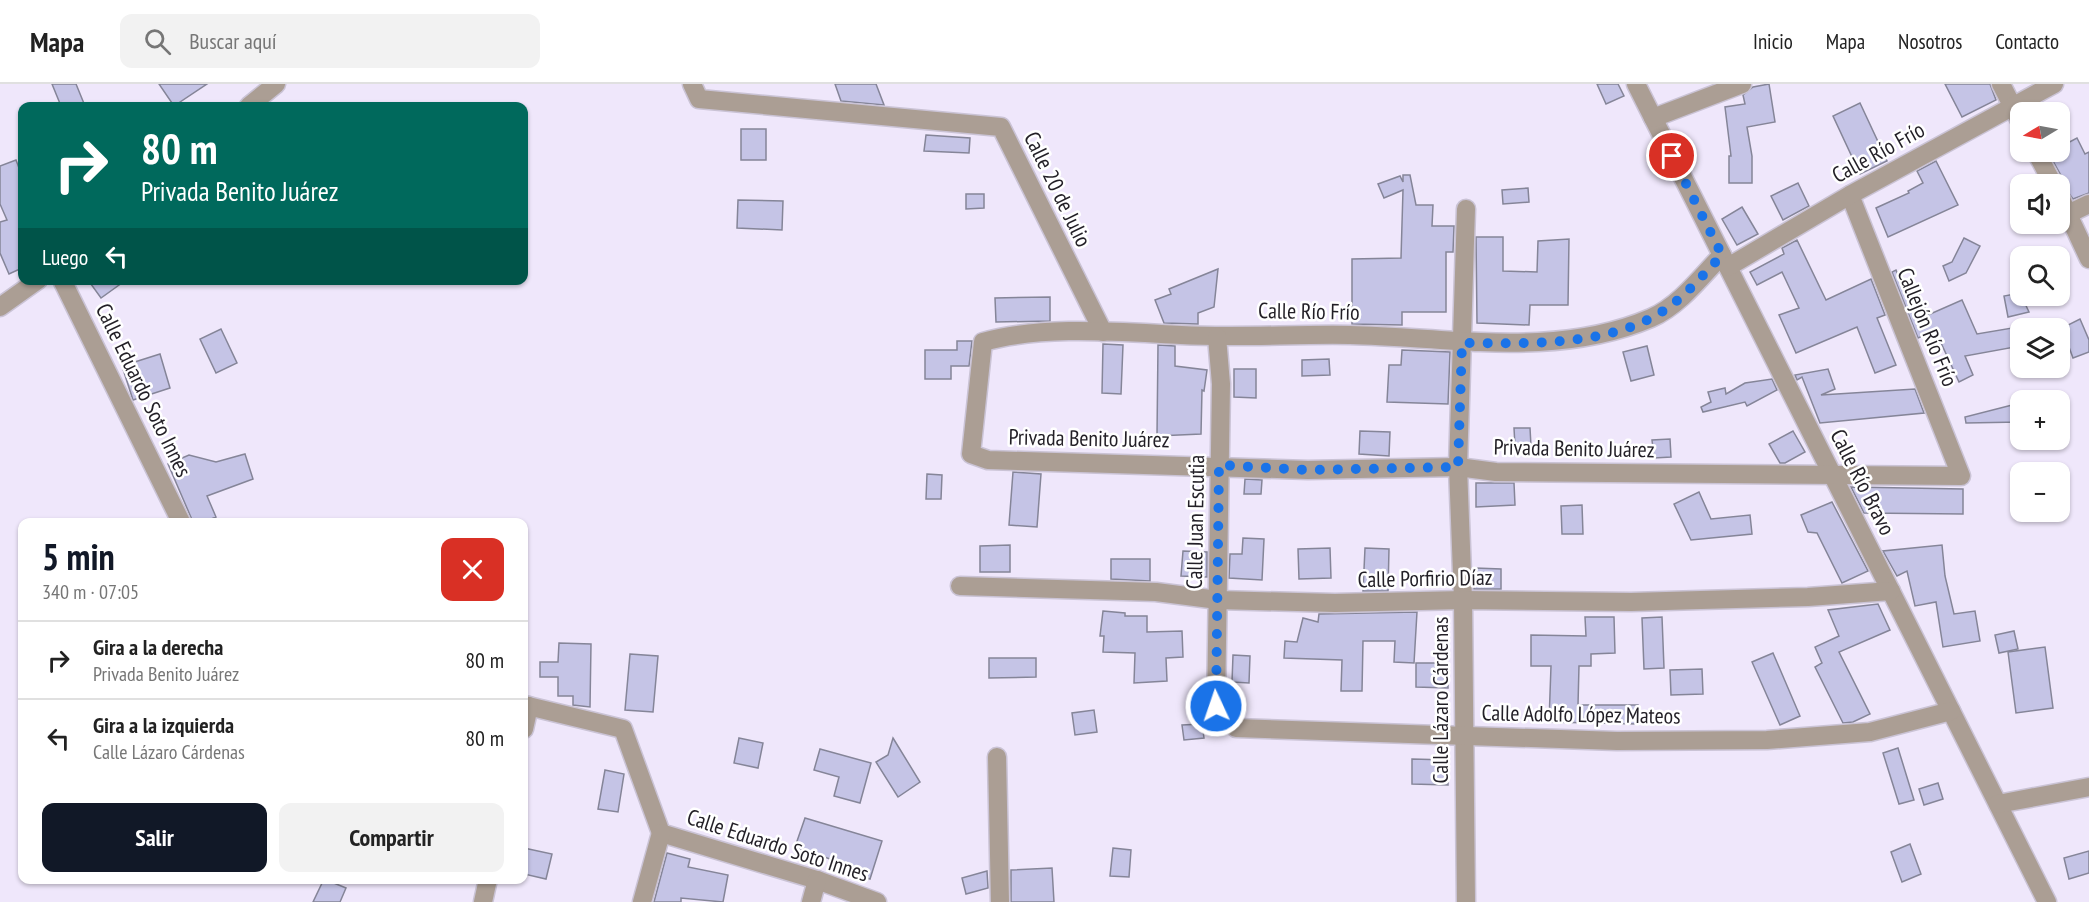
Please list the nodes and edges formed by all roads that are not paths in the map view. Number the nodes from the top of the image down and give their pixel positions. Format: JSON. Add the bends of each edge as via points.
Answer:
{"nodes":[{"id":1,"x":276,"y":84,"type":"edge"},
{"id":2,"x":693,"y":84,"type":"edge"},
{"id":3,"x":1636,"y":84,"type":"edge"},
{"id":4,"x":1742,"y":84,"type":"edge"},
{"id":5,"x":2001,"y":84,"type":"edge"},
{"id":6,"x":2054,"y":84,"type":"edge"},
{"id":7,"x":254,"y":102,"type":"edge"},
{"id":8,"x":2010,"y":102,"type":"edge"},
{"id":9,"x":2018,"y":102,"type":"edge"},
{"id":10,"x":2010,"y":106,"type":"edge"},
{"id":11,"x":1653,"y":118,"type":"junction"},
{"id":12,"x":1850,"y":195,"type":"junction"},
{"id":13,"x":2089,"y":204,"type":"edge"},
{"id":14,"x":1466,"y":209,"type":"dead end"},
{"id":15,"x":2070,"y":213,"type":"edge"},
{"id":16,"x":2070,"y":218,"type":"edge"},
{"id":17,"x":2089,"y":259,"type":"edge"},
{"id":18,"x":1725,"y":261,"type":"junction"},
{"id":19,"x":31,"y":285,"type":"edge"},
{"id":20,"x":65,"y":285,"type":"edge"},
{"id":21,"x":0,"y":307,"type":"edge"},
{"id":22,"x":1103,"y":332,"type":"junction"},
{"id":23,"x":1217,"y":337,"type":"junction"},
{"id":24,"x":1462,"y":343,"type":"junction"},
{"id":25,"x":971,"y":454,"type":"joint"},
{"id":26,"x":1219,"y":465,"type":"junction"},
{"id":27,"x":1458,"y":467,"type":"junction"},
{"id":28,"x":1961,"y":476,"type":"joint"},
{"id":29,"x":1833,"y":477,"type":"junction"},
{"id":30,"x":179,"y":518,"type":"edge"},
{"id":31,"x":960,"y":586,"type":"dead end"},
{"id":32,"x":1890,"y":591,"type":"junction"},
{"id":33,"x":1218,"y":600,"type":"junction"},
{"id":34,"x":1463,"y":600,"type":"junction"},
{"id":35,"x":528,"y":706,"type":"edge"},
{"id":36,"x":1216,"y":706,"type":"joint"},
{"id":37,"x":1951,"y":711,"type":"junction"},
{"id":38,"x":1464,"y":736,"type":"junction"},
{"id":39,"x":997,"y":757,"type":"dead end"},
{"id":40,"x":2089,"y":787,"type":"edge"},
{"id":41,"x":1998,"y":804,"type":"junction"},
{"id":42,"x":661,"y":833,"type":"junction"},
{"id":43,"x":817,"y":880,"type":"junction"},
{"id":44,"x":487,"y":884,"type":"edge"},
{"id":45,"x":483,"y":902,"type":"edge"},
{"id":46,"x":642,"y":902,"type":"edge"},
{"id":47,"x":812,"y":902,"type":"edge"},
{"id":48,"x":877,"y":902,"type":"edge"},
{"id":49,"x":1000,"y":902,"type":"edge"},
{"id":50,"x":1466,"y":902,"type":"edge"},
{"id":51,"x":2047,"y":902,"type":"edge"}],
"edges":[{"from":1,"to":7,"type":"street"},
{"from":2,"to":22,"type":"street","name":"Calle 20 de Julio","via":[[699,99],[1001,127]]},
{"from":3,"to":11,"type":"street","name":"Calle Río Bravo"},
{"from":4,"to":11,"type":"street"},
{"from":5,"to":8,"type":"street"},
{"from":6,"to":9,"type":"street","name":"Calle Río Frío"},
{"from":10,"to":12,"type":"street","name":"Calle Río Frío"},
{"from":11,"to":18,"type":"street","name":"Calle Río Bravo"},
{"from":12,"to":18,"type":"street","name":"Calle Río Frío"},
{"from":12,"to":28,"type":"street","name":"Callejón Río Frío"},
{"from":13,"to":15,"type":"street"},
{"from":14,"to":24,"type":"street","name":"Calle Lázaro Cárdenas"},
{"from":16,"to":17,"type":"street"},
{"from":18,"to":24,"type":"street","name":"Calle Río Frío","via":[[1653,317],[1601,335],[1515,343]]},
{"from":18,"to":29,"type":"street","name":"Calle Río Bravo"},
{"from":19,"to":21,"type":"street"},
{"from":20,"to":30,"type":"street","name":"Calle Eduardo Soto Innes"},
{"from":22,"to":23,"type":"street","name":"Calle Río Frío"},
{"from":22,"to":25,"type":"street","name":"Calle Río Frío","via":[[1010,334],[982,342]]},
{"from":23,"to":24,"type":"street","name":"Calle Río Frío","via":[[1352,335]]},
{"from":23,"to":26,"type":"street","name":"Calle Juan Escutia","via":[[1221,384]]},
{"from":24,"to":27,"type":"street","name":"Calle Lázaro Cárdenas"},
{"from":25,"to":26,"type":"street","name":"Privada Benito Juárez","via":[[988,460]]},
{"from":26,"to":27,"type":"street","name":"Privada Benito Juárez","via":[[1308,470]]},
{"from":26,"to":33,"type":"street","name":"Calle Juan Escutia"},
{"from":27,"to":29,"type":"street","name":"Privada Benito Juárez","via":[[1496,472]]},
{"from":27,"to":34,"type":"street","name":"Calle Lázaro Cárdenas"},
{"from":28,"to":29,"type":"street","name":"Privada Benito Juárez"},
{"from":29,"to":32,"type":"street","name":"Calle Río Bravo"},
{"from":31,"to":33,"type":"street","name":"Calle Porfirio Díaz","via":[[1156,592]]},
{"from":32,"to":34,"type":"street","name":"Calle Porfirio Díaz","via":[[1642,602]]},
{"from":32,"to":37,"type":"street","name":"Calle Río Bravo"},
{"from":33,"to":34,"type":"street","name":"Calle Porfirio Díaz"},
{"from":33,"to":36,"type":"street","name":"Calle Juan Escutia"},
{"from":34,"to":38,"type":"street","name":"Calle Lázaro Cárdenas"},
{"from":35,"to":42,"type":"street","name":"Calle Eduardo Soto Innes","via":[[623,729]]},
{"from":36,"to":38,"type":"street","name":"Calle Adolfo López Mateos","via":[[1236,728]]},
{"from":37,"to":38,"type":"street","name":"Calle Adolfo López Mateos","via":[[1870,732],[1767,740]]},
{"from":37,"to":41,"type":"street","name":"Calle Río Bravo"},
{"from":38,"to":50,"type":"street","name":"Calle Lázaro Cárdenas"},
{"from":39,"to":49,"type":"street"},
{"from":40,"to":41,"type":"street"},
{"from":41,"to":51,"type":"street","name":"Calle Río Bravo"},
{"from":42,"to":43,"type":"street","name":"Calle Eduardo Soto Innes"},
{"from":42,"to":46,"type":"street"},
{"from":43,"to":47,"type":"street"},
{"from":43,"to":48,"type":"street","name":"Calle Eduardo Soto Innes"},
{"from":44,"to":45,"type":"street"}]}
